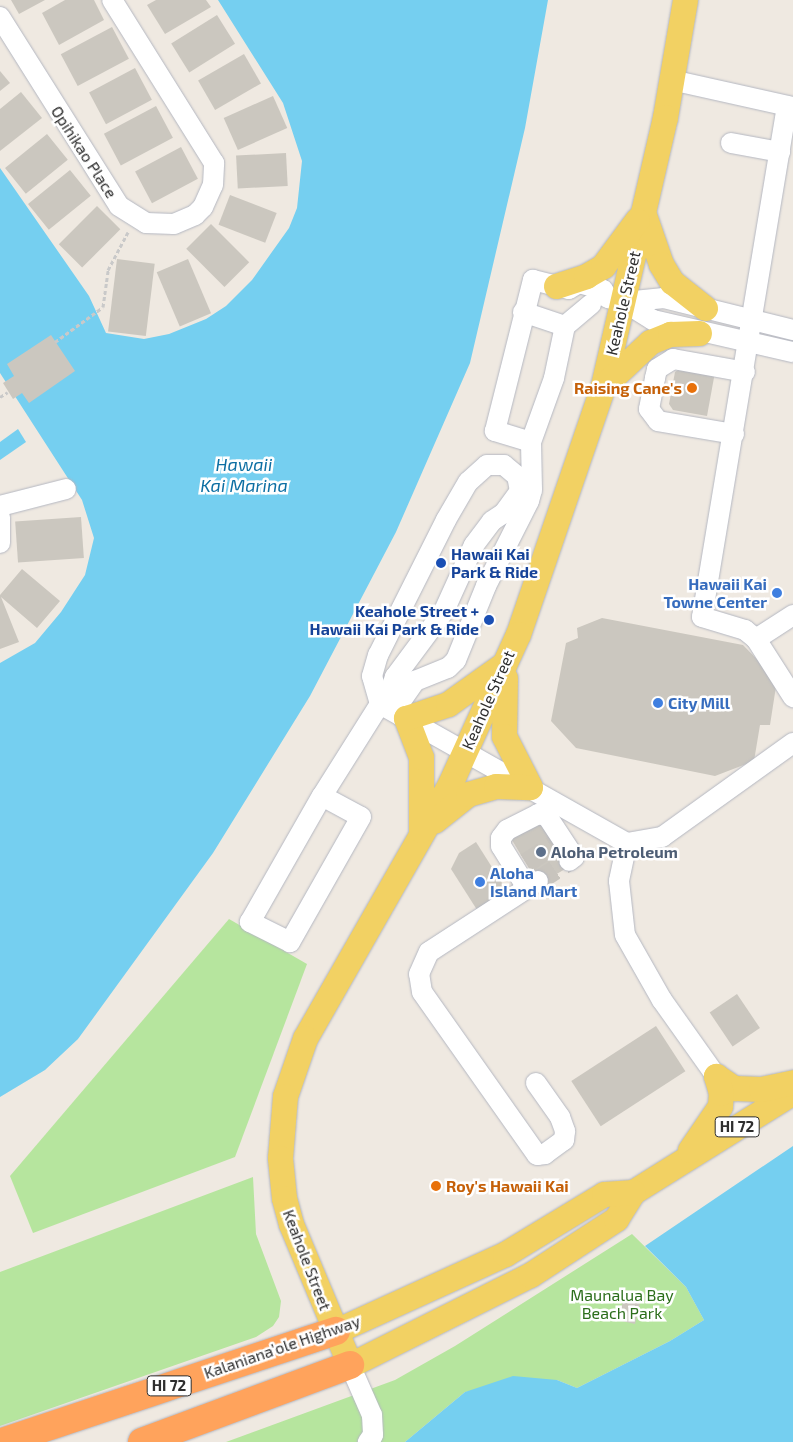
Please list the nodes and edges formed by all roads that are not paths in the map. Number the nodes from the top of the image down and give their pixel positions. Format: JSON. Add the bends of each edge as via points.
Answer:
{"nodes":[{"id":1,"x":112,"y":0,"type":"edge"},
{"id":2,"x":685,"y":0,"type":"edge"},
{"id":3,"x":0,"y":17,"type":"edge"},
{"id":4,"x":671,"y":80,"type":"junction"},
{"id":5,"x":790,"y":106,"type":"edge"},
{"id":6,"x":730,"y":143,"type":"dead end"},
{"id":7,"x":780,"y":152,"type":"junction"},
{"id":8,"x":643,"y":212,"type":"junction"},
{"id":9,"x":563,"y":287,"type":"junction"},
{"id":10,"x":608,"y":301,"type":"junction"},
{"id":11,"x":704,"y":308,"type":"junction"},
{"id":12,"x":523,"y":312,"type":"junction"},
{"id":13,"x":753,"y":322,"type":"junction"},
{"id":14,"x":565,"y":326,"type":"junction"},
{"id":15,"x":793,"y":330,"type":"edge"},
{"id":16,"x":699,"y":333,"type":"junction"},
{"id":17,"x":750,"y":344,"type":"junction"},
{"id":18,"x":793,"y":352,"type":"edge"},
{"id":19,"x":745,"y":372,"type":"junction"},
{"id":20,"x":603,"y":386,"type":"junction"},
{"id":21,"x":734,"y":434,"type":"junction"},
{"id":22,"x":531,"y":442,"type":"junction"},
{"id":23,"x":66,"y":489,"type":"dead end"},
{"id":24,"x":0,"y":506,"type":"edge"},
{"id":25,"x":0,"y":517,"type":"edge"},
{"id":26,"x":0,"y":543,"type":"edge"},
{"id":27,"x":793,"y":615,"type":"edge"},
{"id":28,"x":756,"y":639,"type":"junction"},
{"id":29,"x":506,"y":663,"type":"junction"},
{"id":30,"x":793,"y":697,"type":"edge"},
{"id":31,"x":393,"y":711,"type":"junction"},
{"id":32,"x":793,"y":743,"type":"edge"},
{"id":33,"x":465,"y":752,"type":"junction"},
{"id":34,"x":530,"y":787,"type":"junction"},
{"id":35,"x":322,"y":796,"type":"junction"},
{"id":36,"x":580,"y":817,"type":"junction"},
{"id":37,"x":421,"y":832,"type":"junction"},
{"id":38,"x":560,"y":841,"type":"junction"},
{"id":39,"x":627,"y":843,"type":"junction"},
{"id":40,"x":569,"y":861,"type":"dead end"},
{"id":41,"x":716,"y":1076,"type":"junction"},
{"id":42,"x":793,"y":1082,"type":"edge"},
{"id":43,"x":536,"y":1083,"type":"dead end"},
{"id":44,"x":793,"y":1092,"type":"edge"},
{"id":45,"x":681,"y":1162,"type":"junction"},
{"id":46,"x":633,"y":1192,"type":"junction"},
{"id":47,"x":336,"y":1331,"type":"junction"},
{"id":48,"x":350,"y":1365,"type":"junction"},
{"id":49,"x":2,"y":1442,"type":"edge"},
{"id":50,"x":142,"y":1442,"type":"edge"},
{"id":51,"x":368,"y":1442,"type":"edge"}],
"edges":[{"from":1,"to":3,"type":"street","name":"Opihikao Place","via":[[214,163],[209,197],[195,215],[174,224],[158,225],[138,220],[110,195]]},
{"from":2,"to":4,"type":"main road","name":"Keahole Street"},
{"from":4,"to":5,"type":"street"},
{"from":4,"to":8,"type":"main road","name":"Keahole Street"},
{"from":5,"to":7,"type":"street"},
{"from":6,"to":7,"type":"street"},
{"from":7,"to":13,"type":"street"},
{"from":8,"to":9,"type":"main road","via":[[604,266]]},
{"from":8,"to":10,"type":"main road","name":"Keahole Street"},
{"from":8,"to":11,"type":"main road","via":[[661,264],[672,282]]},
{"from":9,"to":10,"type":"street","via":[[579,283],[603,290]]},
{"from":9,"to":12,"type":"street","via":[[533,280]]},
{"from":10,"to":11,"type":"street","via":[[664,298]]},
{"from":10,"to":14,"type":"street"},
{"from":10,"to":16,"type":"street","via":[[654,320]]},
{"from":10,"to":20,"type":"main road","name":"Keahole Street"},
{"from":11,"to":13,"type":"street"},
{"from":12,"to":14,"type":"street"},
{"from":12,"to":22,"type":"street","via":[[495,431]]},
{"from":13,"to":15,"type":"street"},
{"from":13,"to":17,"type":"street"},
{"from":14,"to":22,"type":"street","via":[[554,378]]},
{"from":16,"to":17,"type":"street"},
{"from":16,"to":20,"type":"main road","via":[[670,334],[650,342]]},
{"from":17,"to":18,"type":"street"},
{"from":17,"to":19,"type":"street"},
{"from":19,"to":21,"type":"street"},
{"from":19,"to":21,"type":"street","via":[[673,359],[657,369],[649,409],[658,421]]},
{"from":20,"to":29,"type":"main road","name":"Keahole Street"},
{"from":21,"to":28,"type":"street","via":[[702,617],[745,630]]},
{"from":22,"to":31,"type":"street","via":[[532,490],[529,501],[486,586],[456,660],[448,668],[415,681]]},
{"from":23,"to":24,"type":"street"},
{"from":25,"to":26,"type":"street"},
{"from":27,"to":28,"type":"street"},
{"from":28,"to":30,"type":"street"},
{"from":29,"to":31,"type":"main road","via":[[448,704]]},
{"from":29,"to":33,"type":"main road","name":"Keahole Street"},
{"from":29,"to":34,"type":"main road","via":[[504,736]]},
{"from":31,"to":31,"type":"street","via":[[372,676],[378,655],[468,482],[487,465],[504,465],[517,476],[520,491],[474,546],[444,611],[395,677]]},
{"from":31,"to":33,"type":"street"},
{"from":31,"to":35,"type":"street"},
{"from":31,"to":37,"type":"main road","via":[[421,757]]},
{"from":32,"to":39,"type":"street","via":[[662,837]]},
{"from":33,"to":34,"type":"street"},
{"from":33,"to":37,"type":"main road","name":"Keahole Street"},
{"from":34,"to":36,"type":"street"},
{"from":34,"to":37,"type":"main road","via":[[496,786],[468,794]]},
{"from":35,"to":35,"type":"street","via":[[250,922],[290,942],[360,817]]},
{"from":36,"to":38,"type":"street","via":[[575,828]]},
{"from":36,"to":39,"type":"street"},
{"from":37,"to":47,"type":"main road","name":"Keahole Street","via":[[305,1038],[290,1076],[283,1110],[280,1158],[284,1198],[291,1224]]},
{"from":38,"to":40,"type":"street","via":[[574,857]]},
{"from":38,"to":43,"type":"street","via":[[547,816],[538,814],[507,830],[501,838],[501,846],[521,866],[532,884],[429,952],[419,974],[422,992],[500,1107],[538,1155],[545,1154],[564,1140],[566,1131],[560,1116]]},
{"from":39,"to":41,"type":"street","via":[[618,881],[625,935],[662,1000]]},
{"from":41,"to":42,"type":"main road","via":[[734,1088],[761,1089]]},
{"from":41,"to":45,"type":"main road","via":[[721,1093],[720,1106]]},
{"from":44,"to":45,"type":"main road","name":"Kalaniana’ole Highway","number":"HI 72"},
{"from":45,"to":46,"type":"main road","name":"Kalaniana’ole Highway","number":"HI 72"},
{"from":46,"to":47,"type":"main road","name":"Kalaniana’ole Highway","number":"HI 72","via":[[604,1194],[505,1254]]},
{"from":46,"to":48,"type":"main road","name":"Kalaniana’ole Highway","number":"HI 72","via":[[616,1219],[530,1275]]},
{"from":47,"to":48,"type":"main road","name":"Keahole Street"},
{"from":47,"to":49,"type":"highway","name":"Kalaniana’ole Highway","number":"HI 72"},
{"from":48,"to":50,"type":"highway","name":"Kalaniana’ole Highway","number":"HI 72"},
{"from":48,"to":51,"type":"street","via":[[372,1415],[373,1435]]}]}
